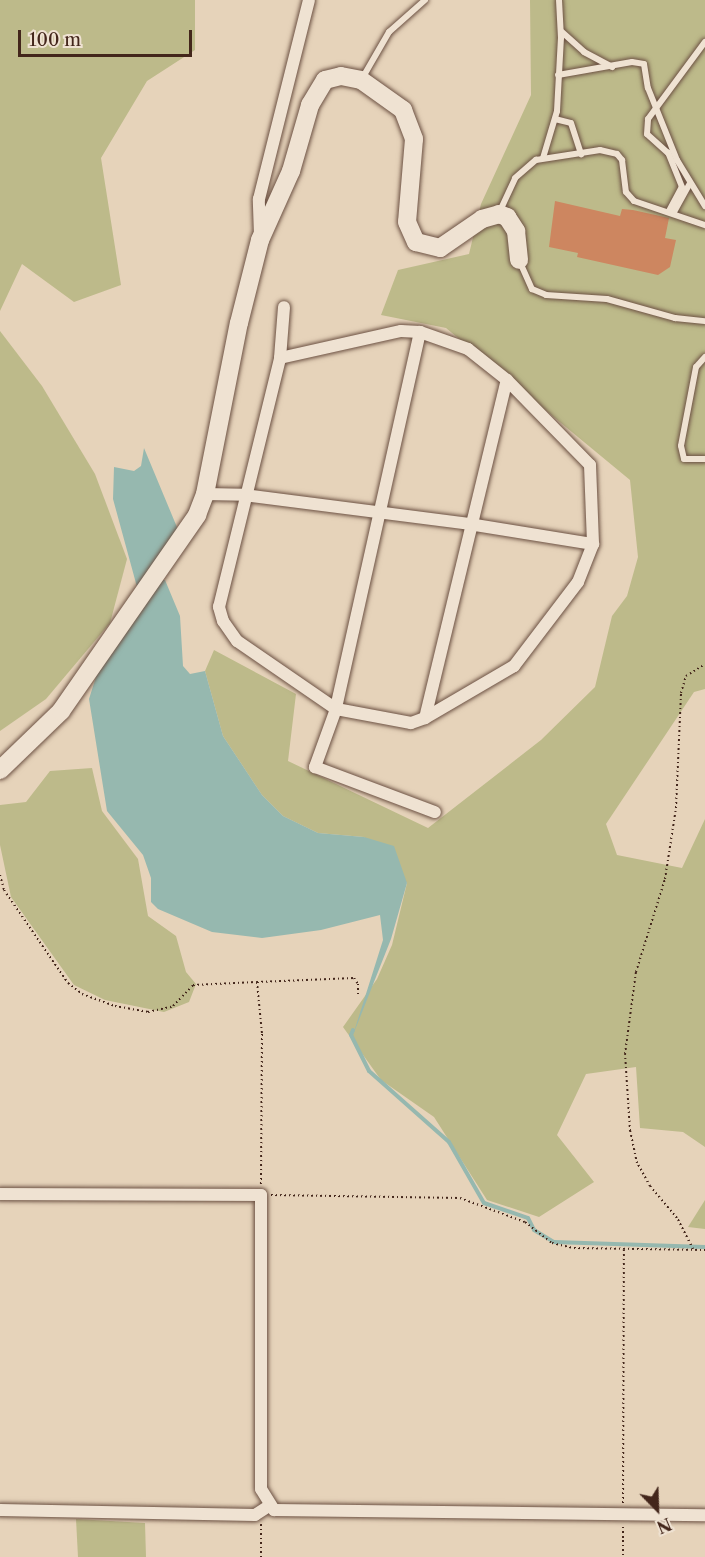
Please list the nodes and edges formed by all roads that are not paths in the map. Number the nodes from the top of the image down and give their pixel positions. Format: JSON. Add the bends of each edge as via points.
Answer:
{"nodes":[{"id":1,"x":309,"y":0,"type":"edge"},
{"id":2,"x":425,"y":0,"type":"edge"},
{"id":3,"x":559,"y":0,"type":"edge"},
{"id":4,"x":561,"y":31,"type":"junction"},
{"id":5,"x":705,"y":42,"type":"edge"},
{"id":6,"x":612,"y":66,"type":"junction"},
{"id":7,"x":558,"y":75,"type":"junction"},
{"id":8,"x":361,"y":80,"type":"junction"},
{"id":9,"x":656,"y":108,"type":"junction"},
{"id":10,"x":555,"y":119,"type":"junction"},
{"id":11,"x":581,"y":154,"type":"junction"},
{"id":12,"x":543,"y":158,"type":"junction"},
{"id":13,"x":690,"y":183,"type":"junction"},
{"id":14,"x":705,"y":206,"type":"edge"},
{"id":15,"x":671,"y":211,"type":"junction"},
{"id":16,"x":499,"y":214,"type":"junction"},
{"id":17,"x":705,"y":225,"type":"edge"},
{"id":18,"x":260,"y":240,"type":"junction"},
{"id":19,"x":519,"y":260,"type":"joint"},
{"id":20,"x":284,"y":307,"type":"dead end"},
{"id":21,"x":705,"y":321,"type":"edge"},
{"id":22,"x":420,"y":332,"type":"junction"},
{"id":23,"x":705,"y":357,"type":"edge"},
{"id":24,"x":280,"y":358,"type":"junction"},
{"id":25,"x":507,"y":380,"type":"junction"},
{"id":26,"x":705,"y":459,"type":"edge"},
{"id":27,"x":205,"y":494,"type":"junction"},
{"id":28,"x":244,"y":495,"type":"junction"},
{"id":29,"x":377,"y":513,"type":"junction"},
{"id":30,"x":469,"y":524,"type":"junction"},
{"id":31,"x":593,"y":544,"type":"junction"},
{"id":32,"x":336,"y":709,"type":"junction"},
{"id":33,"x":425,"y":718,"type":"junction"},
{"id":34,"x":0,"y":770,"type":"edge"},
{"id":35,"x":435,"y":812,"type":"dead end"},
{"id":36,"x":0,"y":1194,"type":"edge"},
{"id":37,"x":268,"y":1506,"type":"junction"},
{"id":38,"x":0,"y":1510,"type":"edge"},
{"id":39,"x":705,"y":1515,"type":"edge"}],
"edges":[{"from":1,"to":18,"type":"street","via":[[259,199]]},
{"from":2,"to":8,"type":"lane","via":[[389,32]]},
{"from":3,"to":4,"type":"lane"},
{"from":4,"to":6,"type":"lane","via":[[572,44]]},
{"from":4,"to":7,"type":"lane"},
{"from":5,"to":9,"type":"lane"},
{"from":6,"to":7,"type":"lane"},
{"from":6,"to":9,"type":"lane","via":[[644,64]]},
{"from":7,"to":10,"type":"lane"},
{"from":8,"to":16,"type":"street","via":[[395,101],[412,129],[407,222],[416,242],[440,248],[482,219]]},
{"from":8,"to":18,"type":"street","via":[[341,76],[319,87],[291,171]]},
{"from":9,"to":13,"type":"lane"},
{"from":9,"to":15,"type":"lane","via":[[648,119],[647,134],[668,153],[682,187]]},
{"from":10,"to":11,"type":"lane","via":[[571,123]]},
{"from":10,"to":12,"type":"lane"},
{"from":11,"to":12,"type":"lane"},
{"from":11,"to":15,"type":"lane","via":[[600,150],[617,154],[625,170],[628,197]]},
{"from":12,"to":16,"type":"lane","via":[[515,178]]},
{"from":13,"to":14,"type":"lane"},
{"from":13,"to":15,"type":"lane"},
{"from":15,"to":17,"type":"lane","via":[[683,220]]},
{"from":16,"to":19,"type":"street","via":[[507,217],[516,231]]},
{"from":18,"to":27,"type":"street"},
{"from":19,"to":21,"type":"lane","via":[[532,289],[546,296],[608,299],[675,318]]},
{"from":20,"to":24,"type":"street"},
{"from":22,"to":24,"type":"street","via":[[401,331]]},
{"from":22,"to":25,"type":"street","via":[[468,349]]},
{"from":22,"to":29,"type":"street"},
{"from":23,"to":26,"type":"lane","via":[[696,367],[681,446],[684,459]]},
{"from":24,"to":28,"type":"street"},
{"from":25,"to":30,"type":"street"},
{"from":25,"to":31,"type":"street","via":[[590,465]]},
{"from":27,"to":28,"type":"street"},
{"from":27,"to":34,"type":"street","via":[[161,569],[62,711]]},
{"from":28,"to":29,"type":"street"},
{"from":28,"to":32,"type":"street","via":[[219,607],[223,621],[237,640]]},
{"from":29,"to":30,"type":"street"},
{"from":29,"to":32,"type":"street"},
{"from":30,"to":31,"type":"street"},
{"from":30,"to":33,"type":"street"},
{"from":31,"to":33,"type":"street","via":[[578,582],[514,666]]},
{"from":32,"to":33,"type":"street","via":[[411,723]]},
{"from":32,"to":35,"type":"street","via":[[315,767]]},
{"from":36,"to":37,"type":"street","via":[[261,1195],[261,1490]]},
{"from":37,"to":38,"type":"street","via":[[255,1515]]},
{"from":37,"to":39,"type":"street","via":[[281,1513]]}]}
